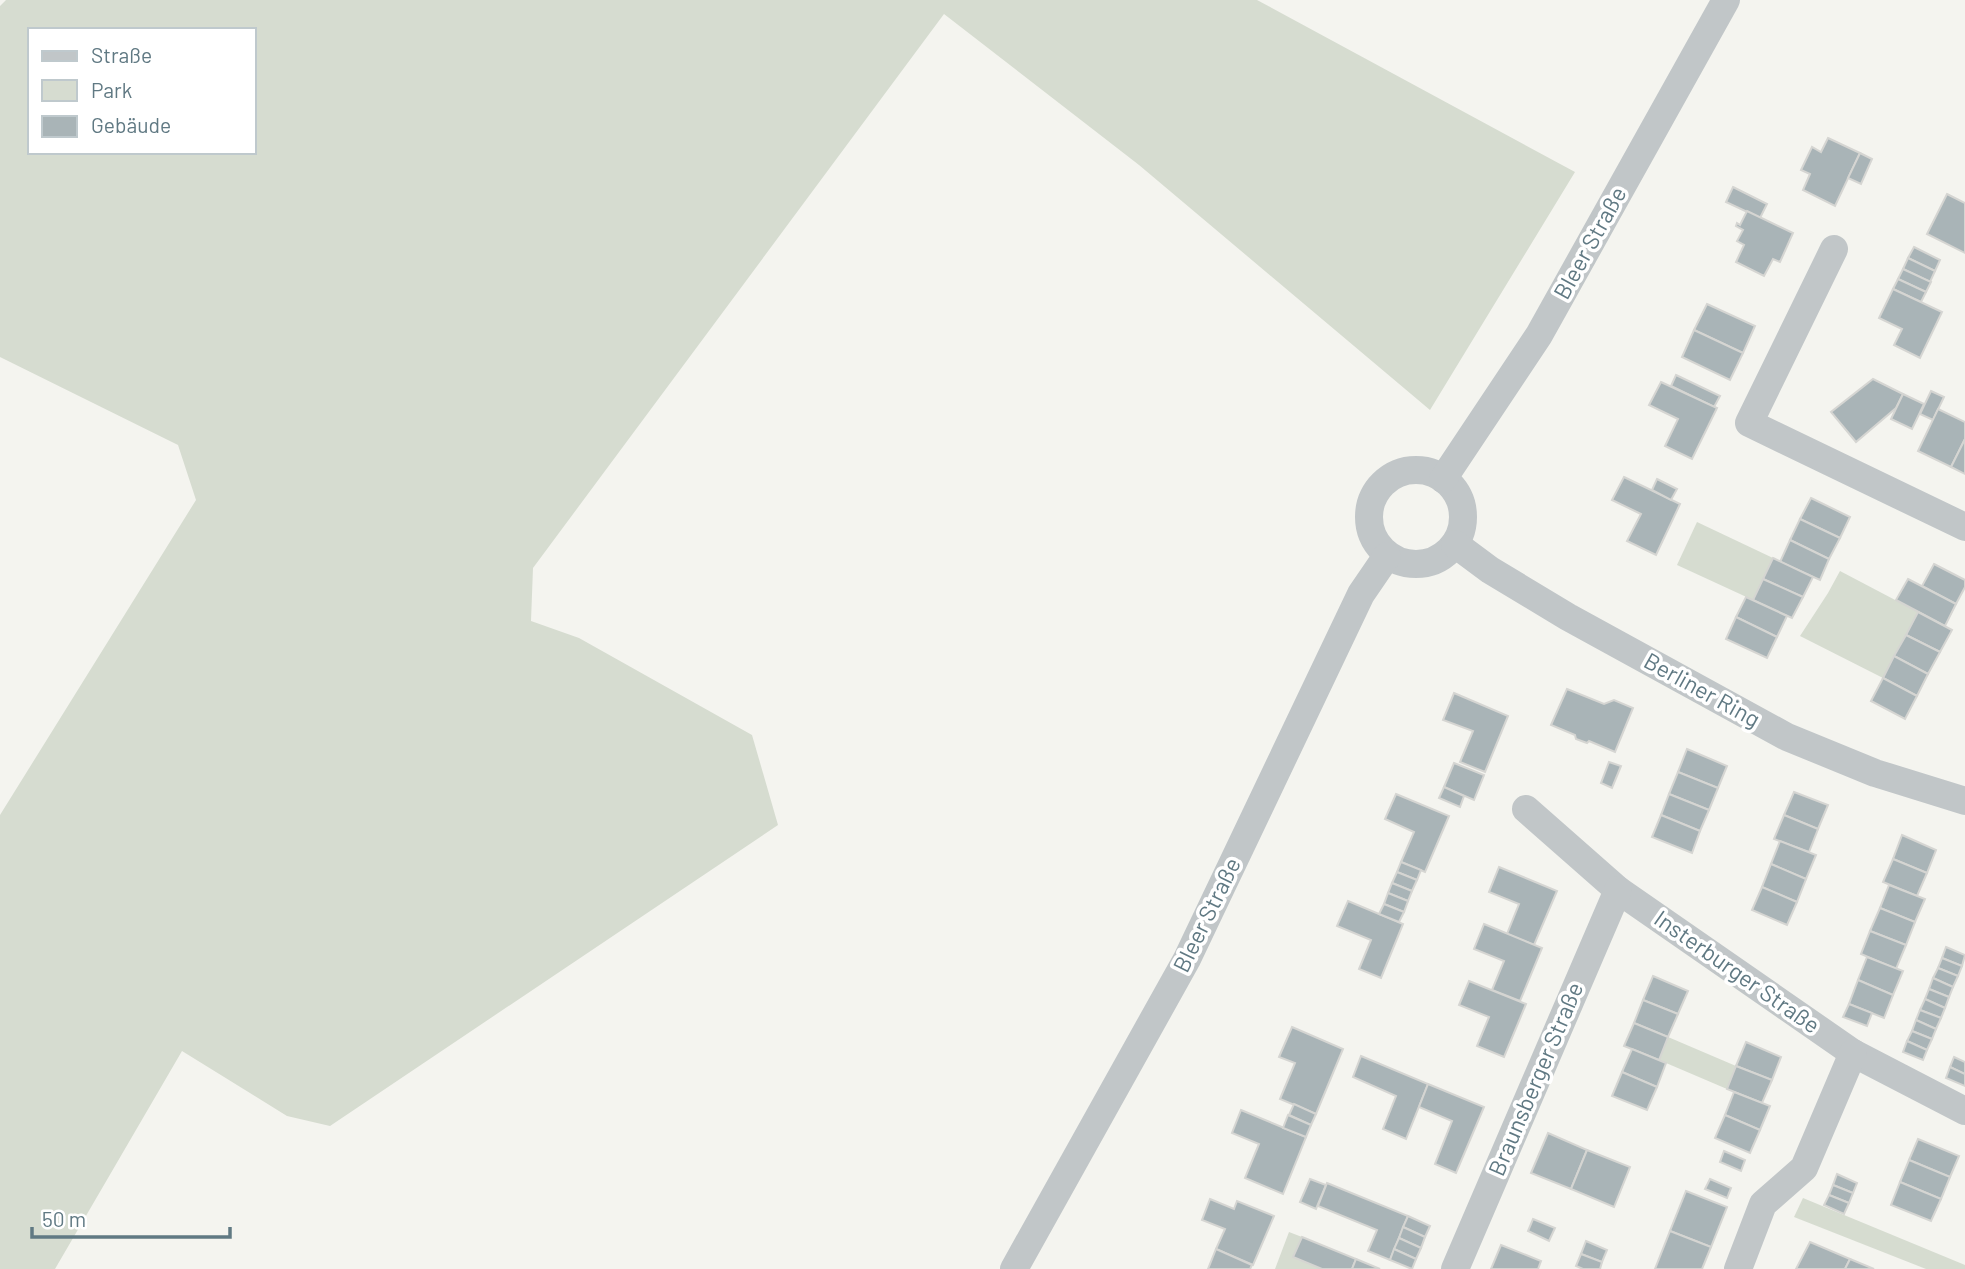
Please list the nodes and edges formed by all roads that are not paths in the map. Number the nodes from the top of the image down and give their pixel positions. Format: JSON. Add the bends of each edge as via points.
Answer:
{"nodes":[{"id":1,"x":1726,"y":0,"type":"edge"},
{"id":2,"x":1834,"y":249,"type":"dead end"},
{"id":3,"x":1443,"y":479,"type":"junction"},
{"id":4,"x":1965,"y":527,"type":"edge"},
{"id":5,"x":1455,"y":544,"type":"junction"},
{"id":6,"x":1387,"y":556,"type":"junction"},
{"id":7,"x":1965,"y":801,"type":"edge"},
{"id":8,"x":1526,"y":808,"type":"dead end"},
{"id":9,"x":1618,"y":890,"type":"junction"},
{"id":10,"x":1853,"y":1053,"type":"junction"},
{"id":11,"x":1965,"y":1111,"type":"edge"},
{"id":12,"x":1014,"y":1269,"type":"edge"},
{"id":13,"x":1455,"y":1269,"type":"edge"},
{"id":14,"x":1738,"y":1269,"type":"edge"}],
"edges":[{"from":1,"to":3,"type":"street","name":"Bleer Straße","via":[[1539,335]]},
{"from":2,"to":4,"type":"street","via":[[1749,423]]},
{"from":3,"to":5,"type":"street","via":[[1462,509]]},
{"from":3,"to":6,"type":"street","via":[[1418,470],[1405,471],[1381,484],[1373,495],[1368,521],[1371,534]]},
{"from":5,"to":6,"type":"street","via":[[1439,559],[1418,565]]},
{"from":5,"to":7,"type":"street","name":"Berliner Ring","via":[[1568,617],[1787,737],[1874,774]]},
{"from":6,"to":12,"type":"street","name":"Bleer Straße","via":[[1361,594],[1187,959]]},
{"from":8,"to":9,"type":"street","name":"Insterburger Straße"},
{"from":9,"to":10,"type":"street","name":"Insterburger Straße"},
{"from":9,"to":13,"type":"street","name":"Braunsberger Straße"},
{"from":10,"to":11,"type":"street","name":"Insterburger Straße"},
{"from":10,"to":14,"type":"street","via":[[1804,1168],[1763,1204]]}]}
